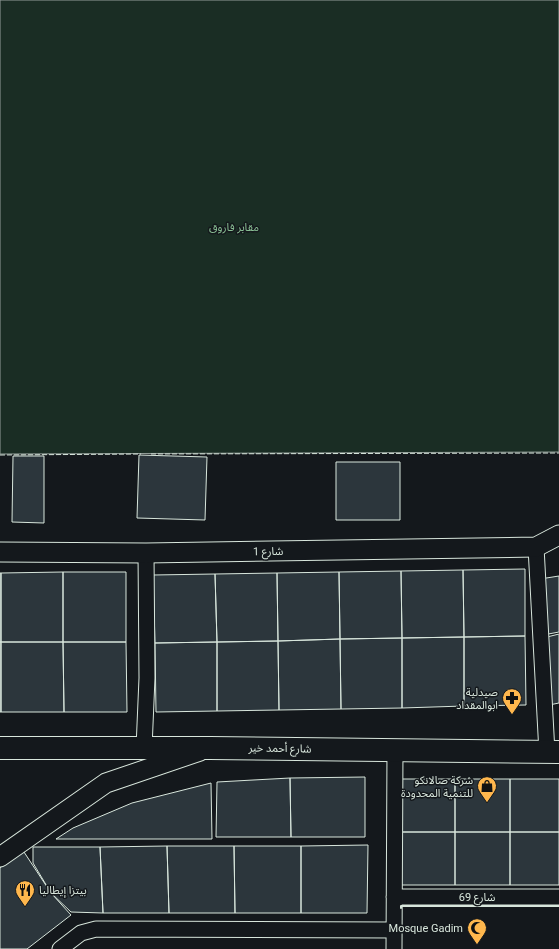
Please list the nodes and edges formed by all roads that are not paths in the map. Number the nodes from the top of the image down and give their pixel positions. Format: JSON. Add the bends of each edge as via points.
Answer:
{"nodes":[{"id":1,"x":559,"y":535,"type":"edge"},
{"id":2,"x":536,"y":547,"type":"junction"},
{"id":3,"x":0,"y":552,"type":"edge"},
{"id":4,"x":146,"y":553,"type":"junction"},
{"id":5,"x":0,"y":748,"type":"edge"},
{"id":6,"x":144,"y":748,"type":"junction"},
{"id":7,"x":210,"y":748,"type":"junction"},
{"id":8,"x":395,"y":750,"type":"junction"},
{"id":9,"x":553,"y":753,"type":"edge"},
{"id":10,"x":0,"y":857,"type":"edge"},
{"id":11,"x":394,"y":897,"type":"junction"},
{"id":12,"x":559,"y":897,"type":"edge"},
{"id":13,"x":394,"y":930,"type":"junction"},
{"id":14,"x":60,"y":949,"type":"edge"},
{"id":15,"x":394,"y":949,"type":"edge"}],
"edges":[{"from":1,"to":2,"type":"street"},
{"from":2,"to":4,"type":"street","name":"شارع 1"},
{"from":2,"to":9,"type":"street"},
{"from":3,"to":4,"type":"street","name":"شارع 1"},
{"from":4,"to":6,"type":"street","via":[[147,678]]},
{"from":5,"to":6,"type":"main road","name":"شارع أحمد خير"},
{"from":6,"to":7,"type":"main road","name":"شارع أحمد خير"},
{"from":7,"to":8,"type":"main road","name":"شارع أحمد خير"},
{"from":7,"to":10,"type":"street","via":[[106,783]]},
{"from":8,"to":9,"type":"main road","name":"شارع أحمد خير"},
{"from":8,"to":11,"type":"street"},
{"from":11,"to":12,"type":"street","name":"شارع 69"},
{"from":11,"to":13,"type":"street"},
{"from":13,"to":14,"type":"street","via":[[96,929],[81,933]]},
{"from":13,"to":15,"type":"street"}]}
